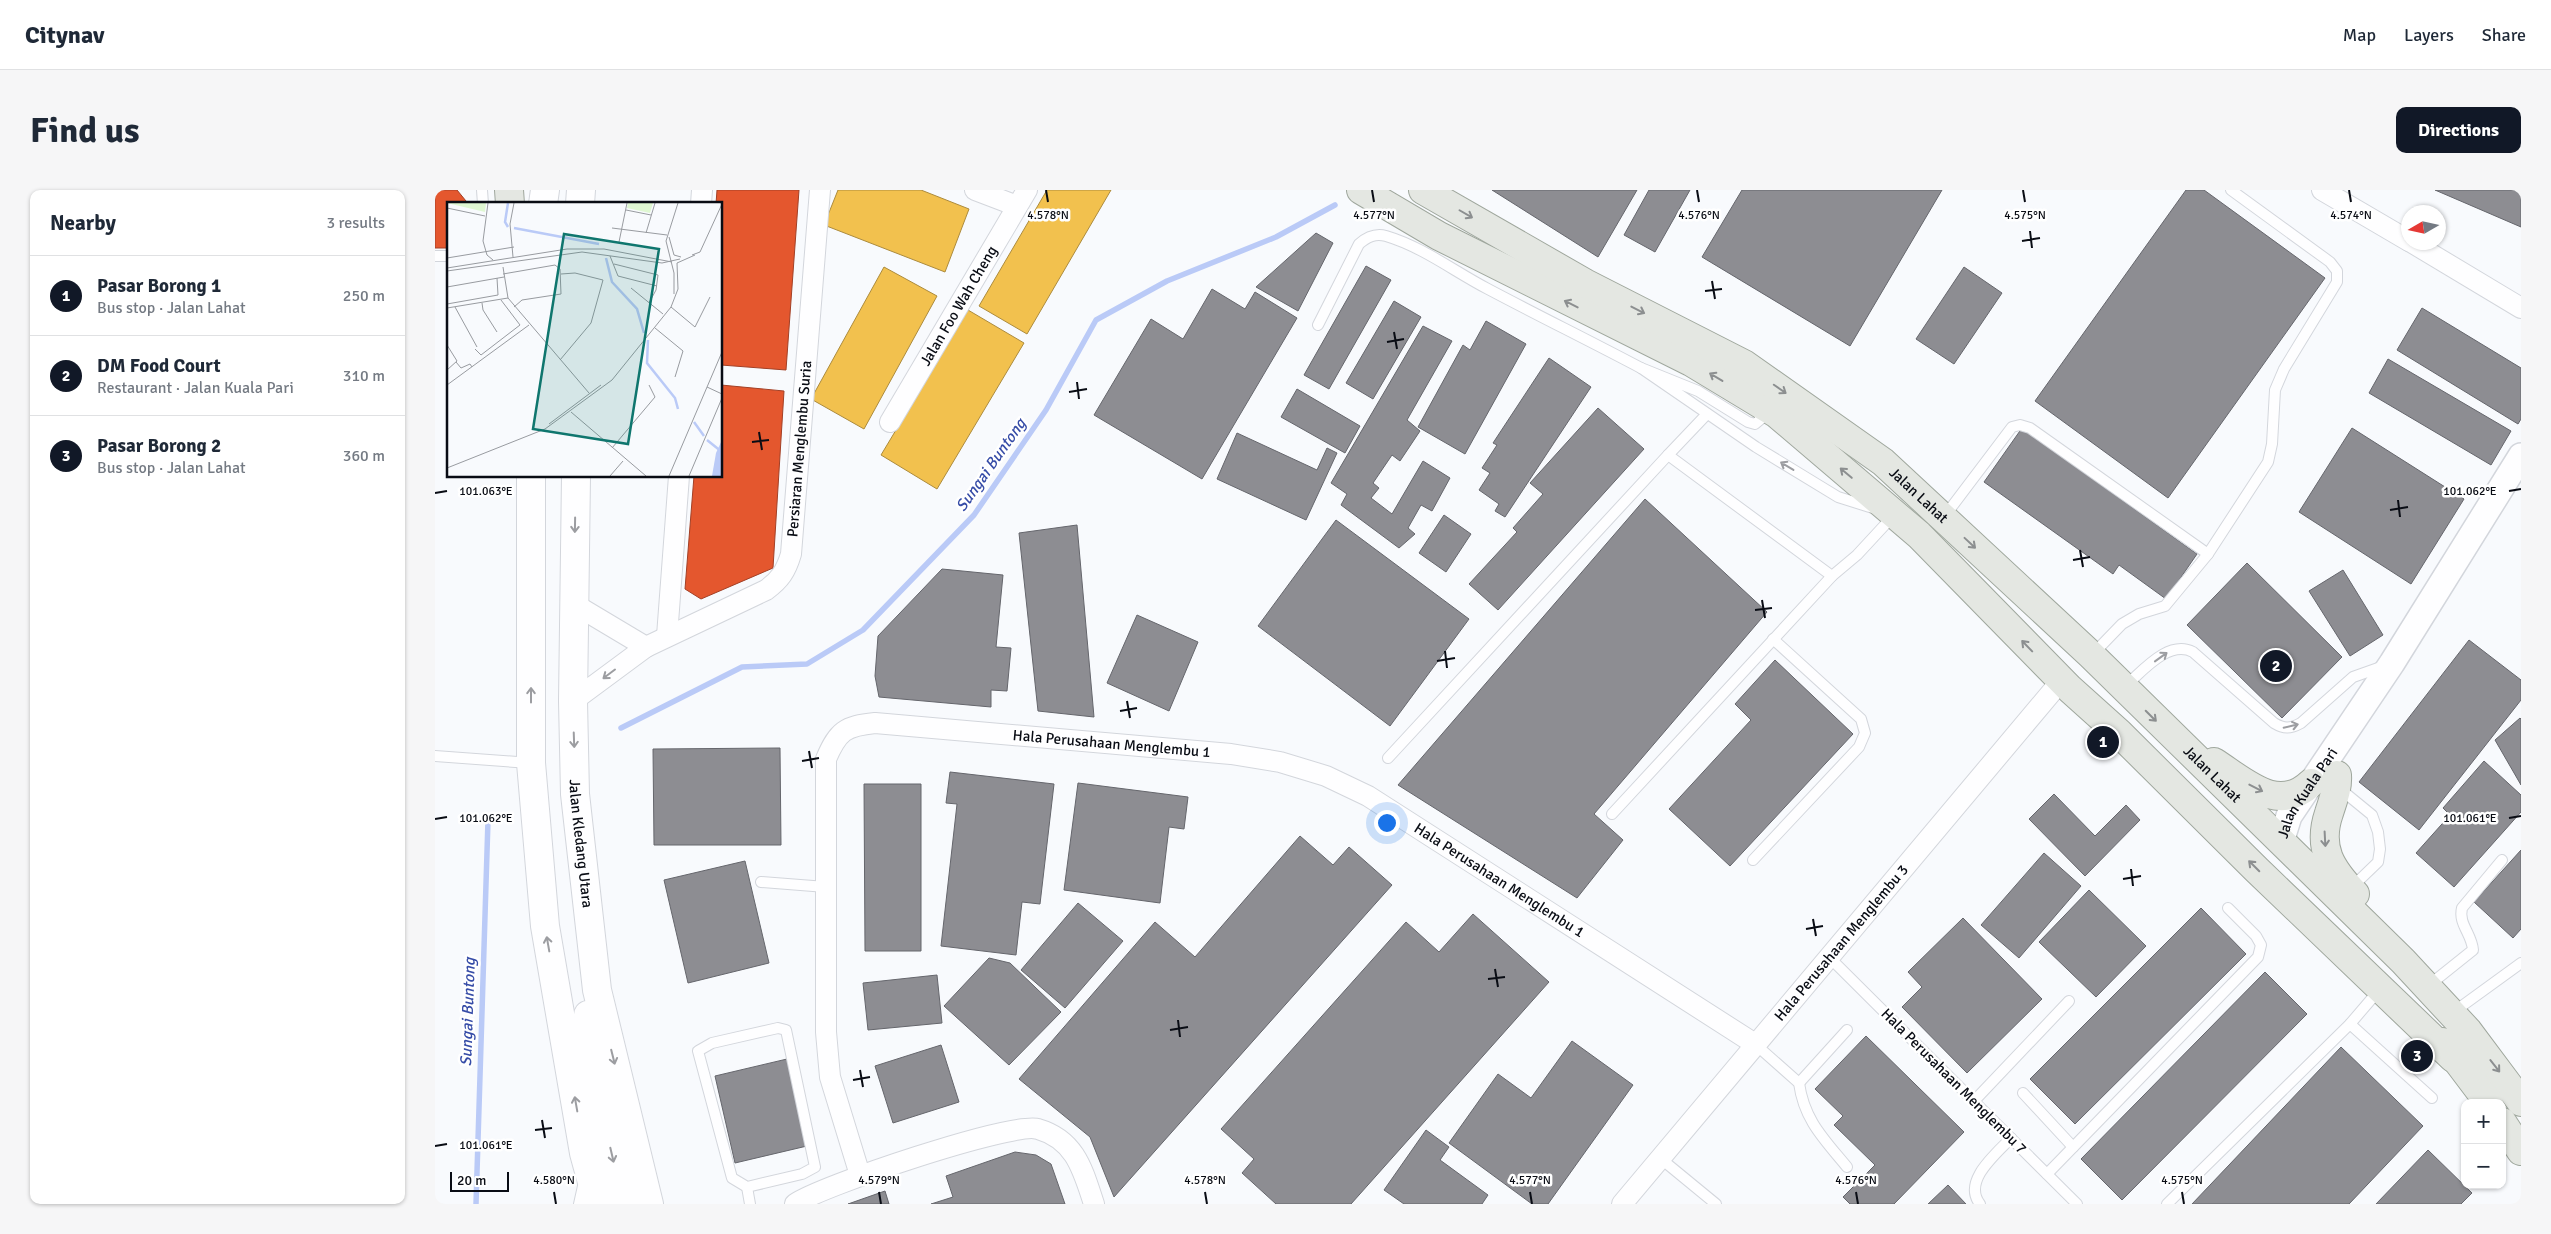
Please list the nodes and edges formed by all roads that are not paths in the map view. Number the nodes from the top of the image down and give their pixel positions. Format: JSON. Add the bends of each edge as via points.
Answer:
{"nodes":[{"id":1,"x":820,"y":190,"type":"edge"},
{"id":2,"x":975,"y":190,"type":"edge"},
{"id":3,"x":1361,"y":190,"type":"edge"},
{"id":4,"x":1423,"y":190,"type":"edge"},
{"id":5,"x":2231,"y":190,"type":"edge"},
{"id":6,"x":2322,"y":190,"type":"edge"},
{"id":7,"x":1022,"y":198,"type":"edge"},
{"id":8,"x":2401,"y":237,"type":"edge"},
{"id":9,"x":2423,"y":250,"type":"edge"},
{"id":10,"x":2521,"y":308,"type":"edge"},
{"id":11,"x":1318,"y":325,"type":"dead end"},
{"id":12,"x":1641,"y":368,"type":"junction"},
{"id":13,"x":1751,"y":398,"type":"junction"},
{"id":14,"x":1707,"y":414,"type":"junction"},
{"id":15,"x":891,"y":422,"type":"dead end"},
{"id":16,"x":1668,"y":455,"type":"junction"},
{"id":17,"x":2521,"y":456,"type":"edge"},
{"id":18,"x":531,"y":478,"type":"edge"},
{"id":19,"x":576,"y":478,"type":"edge"},
{"id":20,"x":679,"y":478,"type":"edge"},
{"id":21,"x":2521,"y":482,"type":"edge"},
{"id":22,"x":1894,"y":514,"type":"junction"},
{"id":23,"x":1943,"y":517,"type":"junction"},
{"id":24,"x":2208,"y":554,"type":"junction"},
{"id":25,"x":1832,"y":576,"type":"junction"},
{"id":26,"x":573,"y":604,"type":"junction"},
{"id":27,"x":667,"y":636,"type":"junction"},
{"id":28,"x":1773,"y":639,"type":"junction"},
{"id":29,"x":646,"y":647,"type":"junction"},
{"id":30,"x":2091,"y":655,"type":"junction"},
{"id":31,"x":2392,"y":663,"type":"junction"},
{"id":32,"x":2061,"y":681,"type":"junction"},
{"id":33,"x":2123,"y":688,"type":"junction"},
{"id":34,"x":573,"y":701,"type":"junction"},
{"id":35,"x":2183,"y":748,"type":"junction"},
{"id":36,"x":435,"y":756,"type":"edge"},
{"id":37,"x":1388,"y":758,"type":"dead end"},
{"id":38,"x":531,"y":763,"type":"junction"},
{"id":39,"x":2338,"y":781,"type":"junction"},
{"id":40,"x":2311,"y":783,"type":"junction"},
{"id":41,"x":1612,"y":814,"type":"dead end"},
{"id":42,"x":2281,"y":842,"type":"junction"},
{"id":43,"x":1753,"y":860,"type":"dead end"},
{"id":44,"x":2502,"y":860,"type":"dead end"},
{"id":45,"x":761,"y":882,"type":"dead end"},
{"id":46,"x":826,"y":887,"type":"junction"},
{"id":47,"x":2350,"y":888,"type":"junction"},
{"id":48,"x":587,"y":900,"type":"junction"},
{"id":49,"x":2228,"y":908,"type":"dead end"},
{"id":50,"x":1830,"y":958,"type":"junction"},
{"id":51,"x":2521,"y":963,"type":"edge"},
{"id":52,"x":2433,"y":982,"type":"junction"},
{"id":53,"x":2380,"y":988,"type":"junction"},
{"id":54,"x":2069,"y":1001,"type":"dead end"},
{"id":55,"x":2461,"y":1021,"type":"junction"},
{"id":56,"x":2350,"y":1024,"type":"junction"},
{"id":57,"x":1847,"y":1030,"type":"dead end"},
{"id":58,"x":1755,"y":1044,"type":"junction"},
{"id":59,"x":2453,"y":1058,"type":"junction"},
{"id":60,"x":1799,"y":1083,"type":"junction"},
{"id":61,"x":2023,"y":1093,"type":"dead end"},
{"id":62,"x":2432,"y":1098,"type":"dead end"},
{"id":63,"x":2486,"y":1099,"type":"edge"},
{"id":64,"x":1974,"y":1101,"type":"junction"},
{"id":65,"x":2521,"y":1102,"type":"edge"},
{"id":66,"x":2506,"y":1128,"type":"edge"},
{"id":67,"x":2011,"y":1138,"type":"junction"},
{"id":68,"x":2073,"y":1147,"type":"junction"},
{"id":69,"x":2521,"y":1151,"type":"edge"},
{"id":70,"x":584,"y":1152,"type":"junction"},
{"id":71,"x":1660,"y":1158,"type":"junction"},
{"id":72,"x":1847,"y":1167,"type":"dead end"},
{"id":73,"x":2047,"y":1174,"type":"junction"},
{"id":74,"x":860,"y":1175,"type":"junction"},
{"id":75,"x":747,"y":1186,"type":"junction"},
{"id":76,"x":579,"y":1204,"type":"edge"},
{"id":77,"x":598,"y":1204,"type":"edge"},
{"id":78,"x":623,"y":1204,"type":"edge"},
{"id":79,"x":649,"y":1204,"type":"edge"},
{"id":80,"x":750,"y":1204,"type":"edge"},
{"id":81,"x":795,"y":1204,"type":"edge"},
{"id":82,"x":1094,"y":1204,"type":"edge"},
{"id":83,"x":1622,"y":1204,"type":"edge"},
{"id":84,"x":1716,"y":1204,"type":"edge"},
{"id":85,"x":1980,"y":1204,"type":"edge"},
{"id":86,"x":2077,"y":1204,"type":"edge"},
{"id":87,"x":2167,"y":1204,"type":"edge"}],
"edges":[{"from":1,"to":27,"type":"street","name":"Persiaran Menglembu Suria","via":[[787,569],[766,590]]},
{"from":2,"to":7,"type":"street"},
{"from":13,"to":3,"type":"main road","one_way":true,"via":[[1691,362],[1439,236]]},
{"from":4,"to":23,"type":"main road","name":"Jalan Lahat","one_way":true,"via":[[1585,283],[1744,364],[1883,462]]},
{"from":5,"to":24,"type":"lane","via":[[2330,262],[2337,271],[2337,282],[2284,369],[2275,390],[2268,462]]},
{"from":6,"to":8,"type":"street"},
{"from":7,"to":15,"type":"street","name":"Jalan Foo Wah Cheng"},
{"from":9,"to":10,"type":"street"},
{"from":11,"to":12,"type":"lane","via":[[1359,244],[1367,237],[1385,236],[1414,248]]},
{"from":12,"to":13,"type":"lane","via":[[1698,391],[1755,424],[1761,419]]},
{"from":12,"to":14,"type":"lane"},
{"from":22,"to":13,"type":"main road","one_way":true,"via":[[1777,414]]},
{"from":14,"to":16,"type":"lane"},
{"from":22,"to":14,"type":"lane","one_way":true,"via":[[1838,496]]},
{"from":16,"to":25,"type":"lane"},
{"from":16,"to":37,"type":"lane"},
{"from":17,"to":31,"type":"street","name":"Jalan Kuala Pari"},
{"from":38,"to":18,"type":"main road","one_way":true},
{"from":19,"to":26,"type":"main road","name":"Jalan Kledang Utara","one_way":true},
{"from":20,"to":27,"type":"street"},
{"from":21,"to":39,"type":"street","name":"Jalan Kuala Pari"},
{"from":22,"to":25,"type":"lane","via":[[1857,555]]},
{"from":32,"to":22,"type":"main road","one_way":true,"via":[[1979,595]]},
{"from":23,"to":24,"type":"lane","via":[[2012,427],[2020,425],[2030,428]]},
{"from":23,"to":30,"type":"main road","name":"Jalan Lahat","one_way":true},
{"from":24,"to":30,"type":"lane","via":[[2165,606],[2139,614],[2122,624]]},
{"from":25,"to":28,"type":"lane"},
{"from":26,"to":29,"type":"street"},
{"from":26,"to":34,"type":"main road","name":"Jalan Kledang Utara"},
{"from":27,"to":29,"type":"street","name":"Persiaran Menglembu Suria"},
{"from":28,"to":41,"type":"lane"},
{"from":28,"to":43,"type":"lane","via":[[1861,719],[1865,733],[1859,747]]},
{"from":29,"to":34,"type":"street","name":"Persiaran Menglembu Suria","one_way":true},
{"from":30,"to":33,"type":"main road","name":"Jalan Lahat"},
{"from":33,"to":31,"type":"lane","one_way":true,"via":[[2161,656],[2175,648],[2184,648],[2193,652],[2273,723],[2282,728],[2292,728],[2353,677]]},
{"from":31,"to":40,"type":"street","name":"Jalan Kuala Pari"},
{"from":32,"to":42,"type":"main road","via":[[2077,684],[2099,699],[2245,834]]},
{"from":32,"to":50,"type":"street","name":"Hala Perusahaan Menglembu 3"},
{"from":53,"to":32,"type":"main road","one_way":true,"via":[[2119,733]]},
{"from":33,"to":35,"type":"main road","name":"Jalan Lahat","one_way":true},
{"from":34,"to":48,"type":"main road","name":"Jalan Kledang Utara","one_way":true,"via":[[575,794]]},
{"from":35,"to":40,"type":"main road","one_way":true,"via":[[2196,752],[2273,796],[2287,798]]},
{"from":35,"to":42,"type":"main road","name":"Jalan Lahat"},
{"from":36,"to":38,"type":"lane"},
{"from":70,"to":38,"type":"main road","one_way":true,"via":[[545,926]]},
{"from":39,"to":42,"type":"street","name":"Jalan Kuala Pari","via":[[2301,825]]},
{"from":39,"to":47,"type":"main road","one_way":true,"via":[[2323,838],[2327,856]]},
{"from":39,"to":47,"type":"lane","name":"Jalan Kuala Pari","via":[[2372,815],[2380,849],[2378,862]]},
{"from":40,"to":42,"type":"street","name":"Jalan Kuala Pari","via":[[2289,816]]},
{"from":42,"to":55,"type":"main road","name":"Jalan Lahat"},
{"from":42,"to":59,"type":"main road","via":[[2283,865],[2291,881],[2415,1001]]},
{"from":44,"to":52,"type":"lane","via":[[2462,908],[2460,916],[2473,942],[2473,950]]},
{"from":45,"to":46,"type":"lane"},
{"from":46,"to":58,"type":"street","name":"Hala Perusahaan Menglembu 1","via":[[826,759],[835,738],[852,726],[875,723],[1273,760],[1326,776],[1368,796]]},
{"from":46,"to":74,"type":"street","name":"Hala Perusahaan Menglembu 1","via":[[827,1054],[836,1099]]},
{"from":47,"to":52,"type":"main road","via":[[2415,957]]},
{"from":48,"to":78,"type":"main road","one_way":true,"via":[[579,950],[598,1099]]},
{"from":48,"to":79,"type":"main road","name":"Jalan Kledang Utara","one_way":true,"via":[[597,990]]},
{"from":49,"to":68,"type":"lane","via":[[2256,936],[2261,945],[2258,957]]},
{"from":50,"to":58,"type":"street","name":"Hala Perusahaan Menglembu 3"},
{"from":50,"to":64,"type":"lane","name":"Hala Perusahaan Menglembu 7"},
{"from":51,"to":55,"type":"lane"},
{"from":52,"to":55,"type":"main road"},
{"from":53,"to":56,"type":"lane"},
{"from":53,"to":59,"type":"main road"},
{"from":54,"to":64,"type":"lane"},
{"from":55,"to":65,"type":"main road","name":"Jalan Lahat","one_way":true},
{"from":56,"to":62,"type":"lane"},
{"from":56,"to":87,"type":"lane"},
{"from":57,"to":60,"type":"lane"},
{"from":58,"to":60,"type":"lane"},
{"from":58,"to":71,"type":"street","name":"Hala Perusahaan Menglembu 3"},
{"from":59,"to":63,"type":"main road"},
{"from":60,"to":72,"type":"lane","via":[[1810,1121]]},
{"from":61,"to":68,"type":"lane"},
{"from":64,"to":67,"type":"lane","name":"Hala Perusahaan Menglembu 7"},
{"from":66,"to":69,"type":"main road"},
{"from":67,"to":73,"type":"lane","name":"Hala Perusahaan Menglembu 7"},
{"from":67,"to":85,"type":"lane","via":[[1976,1178],[1974,1189]]},
{"from":68,"to":73,"type":"lane"},
{"from":70,"to":76,"type":"lane","via":[[583,1195]]},
{"from":70,"to":77,"type":"main road"},
{"from":71,"to":83,"type":"street","name":"Hala Perusahaan Menglembu 3"},
{"from":71,"to":84,"type":"lane"},
{"from":73,"to":86,"type":"lane","name":"Hala Perusahaan Menglembu 7"},
{"from":74,"to":81,"type":"street","via":[[806,1196]]},
{"from":74,"to":82,"type":"street","via":[[1007,1131],[1037,1128],[1065,1141],[1082,1167]]},
{"from":75,"to":75,"type":"lane","via":[[732,1178],[698,1051],[712,1043],[778,1028],[786,1030],[815,1167],[802,1174]]},
{"from":75,"to":80,"type":"lane"}]}
